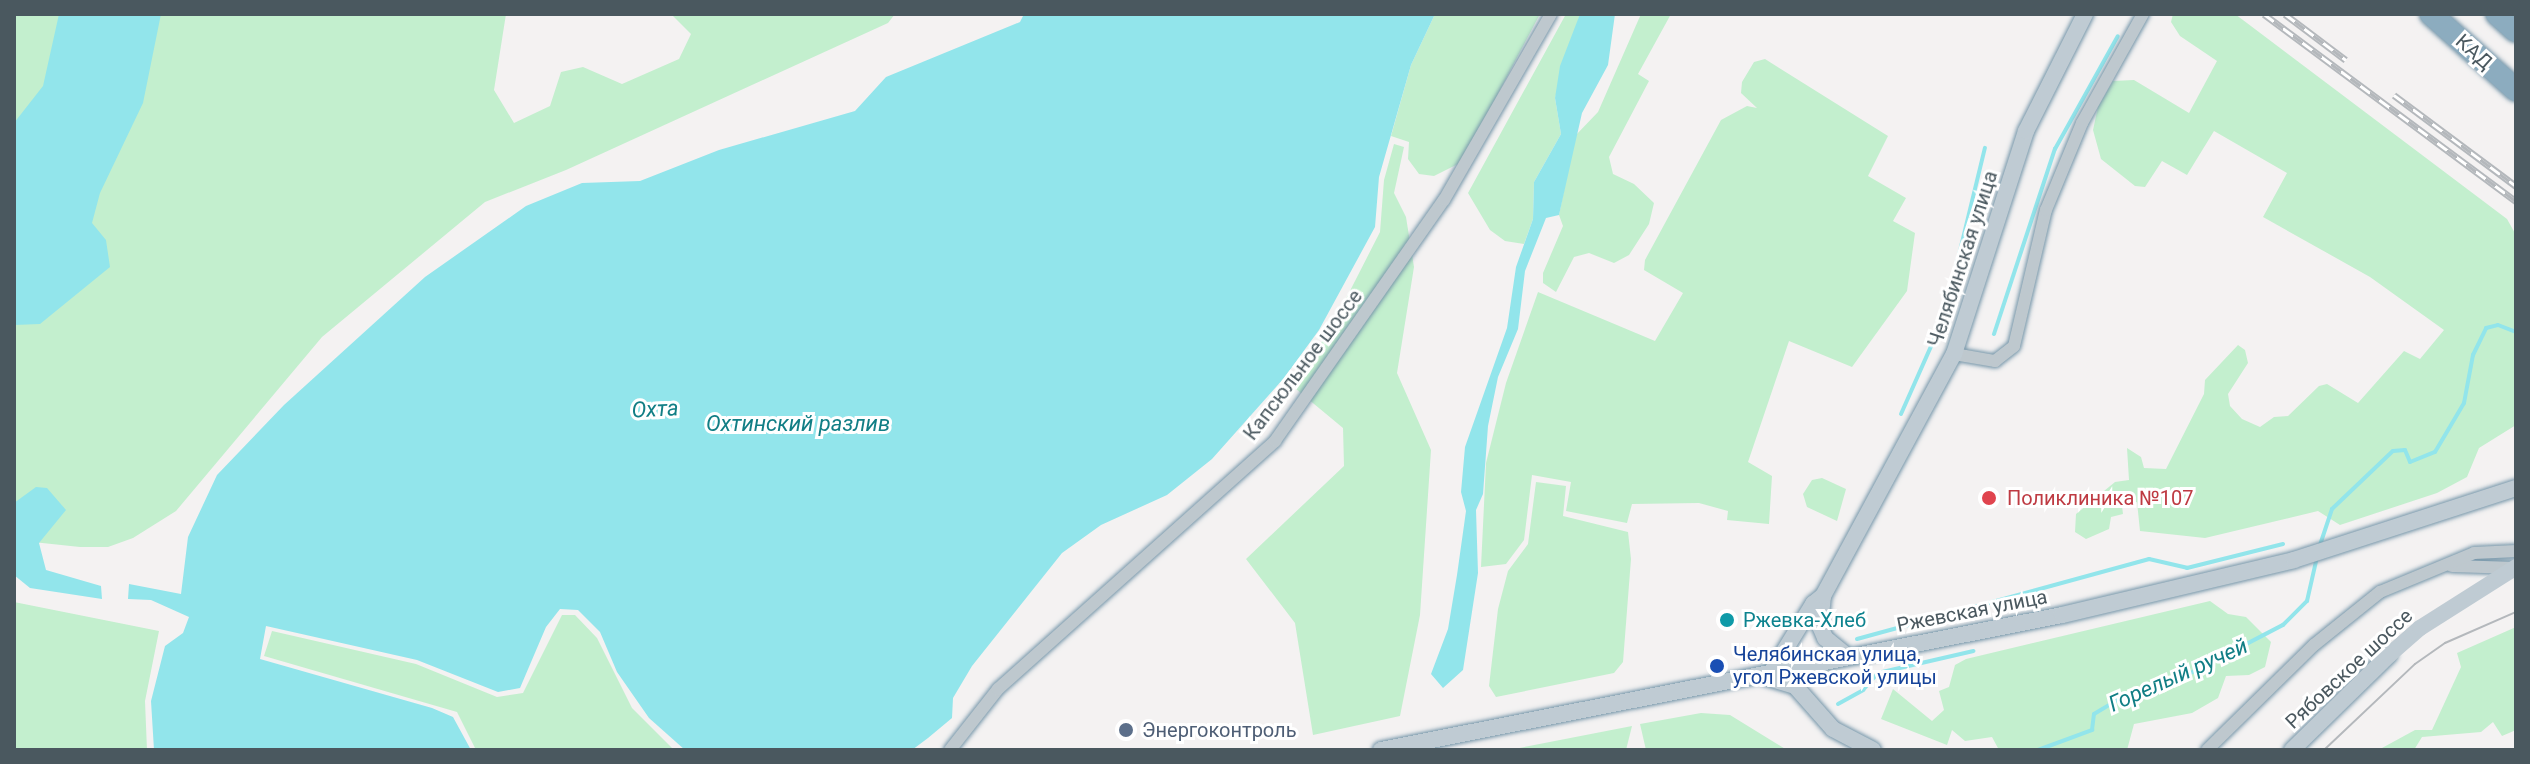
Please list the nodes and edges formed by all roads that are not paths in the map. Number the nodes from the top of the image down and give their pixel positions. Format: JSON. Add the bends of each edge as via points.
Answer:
{"nodes":[{"id":1,"x":1551,"y":14,"type":"edge"},
{"id":2,"x":2085,"y":14,"type":"edge"},
{"id":3,"x":2143,"y":14,"type":"edge"},
{"id":4,"x":2431,"y":14,"type":"edge"},
{"id":5,"x":2497,"y":14,"type":"edge"},
{"id":6,"x":2516,"y":31,"type":"edge"},
{"id":7,"x":2516,"y":90,"type":"edge"},
{"id":8,"x":1954,"y":354,"type":"junction"},
{"id":9,"x":2516,"y":488,"type":"edge"},
{"id":10,"x":2516,"y":551,"type":"edge"},
{"id":11,"x":2445,"y":565,"type":"junction"},
{"id":12,"x":2516,"y":568,"type":"edge"},
{"id":13,"x":1823,"y":596,"type":"junction"},
{"id":14,"x":1847,"y":656,"type":"junction"},
{"id":15,"x":1764,"y":673,"type":"junction"},
{"id":16,"x":950,"y":750,"type":"edge"},
{"id":17,"x":1381,"y":750,"type":"edge"},
{"id":18,"x":1873,"y":750,"type":"edge"},
{"id":19,"x":2207,"y":750,"type":"edge"},
{"id":20,"x":2292,"y":750,"type":"edge"}],
"edges":[{"from":1,"to":16,"type":"street","name":"Капсюльное шоссе","via":[[1444,200],[1275,441],[998,689]]},
{"from":2,"to":8,"type":"main road","name":"Челябинская улица","via":[[2026,131]]},
{"from":3,"to":8,"type":"street","via":[[2082,123],[2051,196],[2036,240],[2014,346],[1995,361]]},
{"from":4,"to":7,"type":"highway","name":"КАД"},
{"from":5,"to":6,"type":"highway"},
{"from":8,"to":13,"type":"main road","name":"Челябинская улица"},
{"from":9,"to":14,"type":"main road","name":"Ржевская улица","via":[[2294,560],[2062,615]]},
{"from":10,"to":11,"type":"street","via":[[2474,553]]},
{"from":11,"to":12,"type":"street"},
{"from":11,"to":19,"type":"street","via":[[2380,592],[2349,613]]},
{"from":12,"to":20,"type":"main road","name":"Рябовское шоссе","bridge":true,"via":[[2420,628]]},
{"from":13,"to":14,"type":"main road","via":[[1820,621],[1825,638]]},
{"from":13,"to":15,"type":"main road","name":"Челябинская улица"},
{"from":14,"to":15,"type":"main road","name":"Ржевская улица"},
{"from":15,"to":17,"type":"main road","name":"Ржевская улица"},
{"from":15,"to":18,"type":"main road","via":[[1795,686],[1833,729]]}]}
